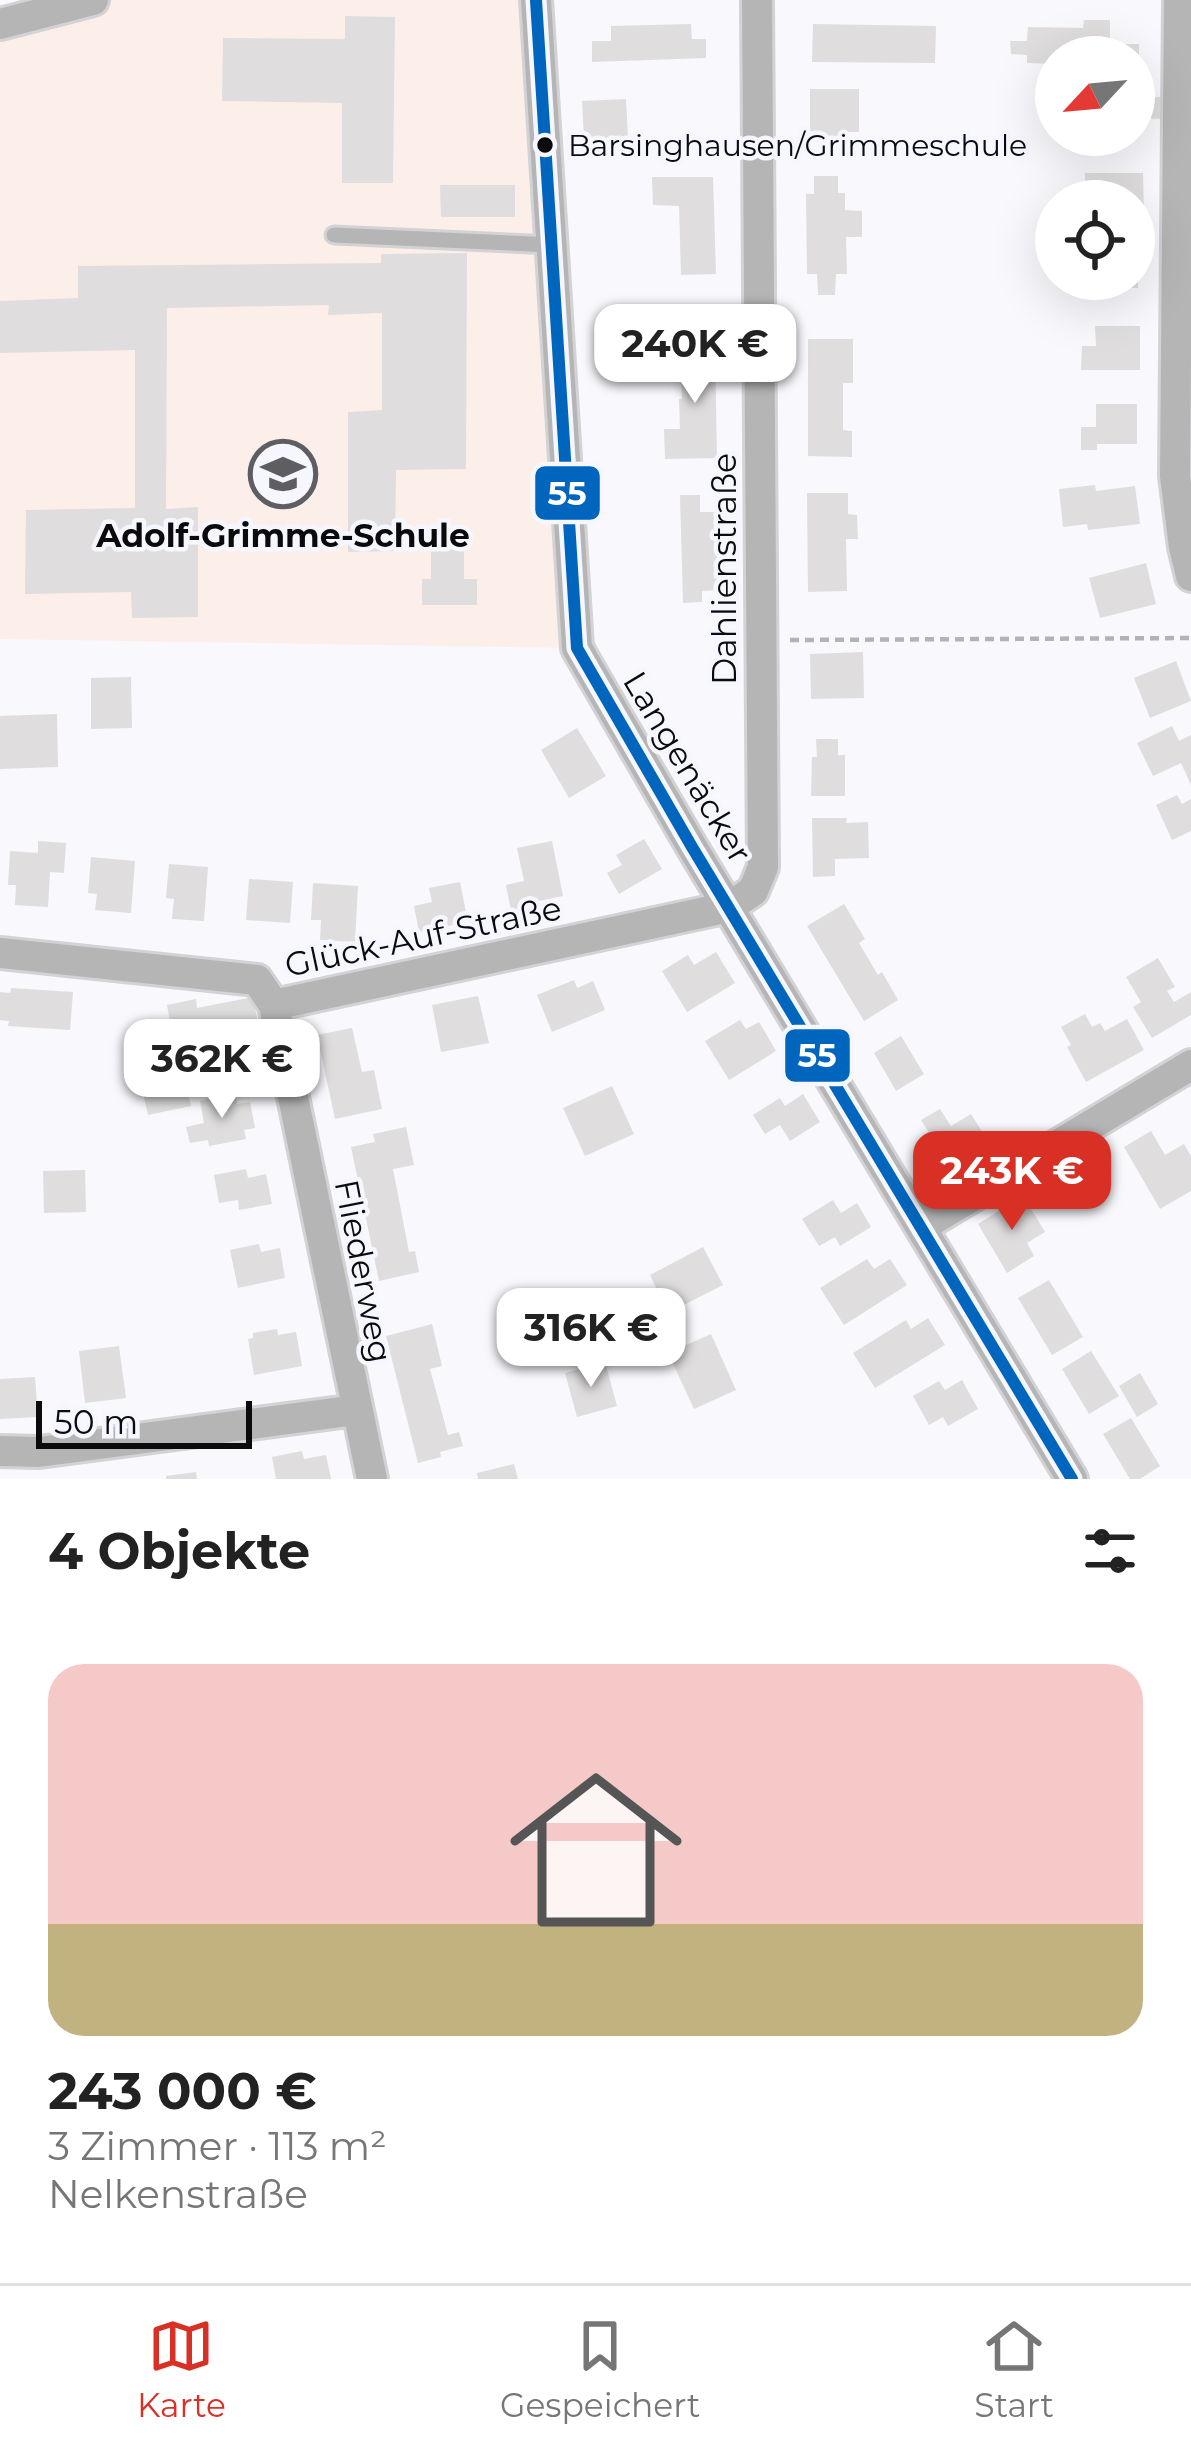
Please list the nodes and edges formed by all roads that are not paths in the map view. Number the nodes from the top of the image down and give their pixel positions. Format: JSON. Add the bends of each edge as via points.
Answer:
{"nodes":[{"id":1,"x":536,"y":0,"type":"edge"},
{"id":2,"x":758,"y":0,"type":"edge"},
{"id":3,"x":1179,"y":0,"type":"edge"},
{"id":4,"x":77,"y":1,"type":"edge"},
{"id":5,"x":0,"y":24,"type":"edge"},
{"id":6,"x":334,"y":235,"type":"dead end"},
{"id":7,"x":552,"y":245,"type":"junction"},
{"id":8,"x":1191,"y":576,"type":"edge"},
{"id":9,"x":730,"y":907,"type":"junction"},
{"id":10,"x":0,"y":953,"type":"edge"},
{"id":11,"x":274,"y":1005,"type":"junction"},
{"id":12,"x":1191,"y":1065,"type":"edge"},
{"id":13,"x":921,"y":1226,"type":"junction"},
{"id":14,"x":356,"y":1410,"type":"junction"},
{"id":15,"x":0,"y":1451,"type":"edge"},
{"id":16,"x":372,"y":1479,"type":"edge"},
{"id":17,"x":1072,"y":1479,"type":"edge"}],
"edges":[{"from":1,"to":7,"type":"street","name":"Langenäcker"},
{"from":2,"to":9,"type":"street","name":"Dahlienstraße","via":[[763,867],[753,891]]},
{"from":3,"to":8,"type":"street","via":[[1175,476]]},
{"from":4,"to":5,"type":"street"},
{"from":6,"to":7,"type":"lane"},
{"from":7,"to":9,"type":"street","name":"Langenäcker","via":[[578,648]]},
{"from":9,"to":11,"type":"street","name":"Glück-Auf-Straße"},
{"from":9,"to":13,"type":"street","name":"Langenäcker"},
{"from":10,"to":11,"type":"street","name":"Glück-Auf-Straße","via":[[257,980]]},
{"from":11,"to":14,"type":"street","name":"Fliederweg"},
{"from":12,"to":13,"type":"street"},
{"from":13,"to":17,"type":"street","name":"Langenäcker"},
{"from":14,"to":15,"type":"street"},
{"from":14,"to":16,"type":"street","name":"Fliederweg"}]}
